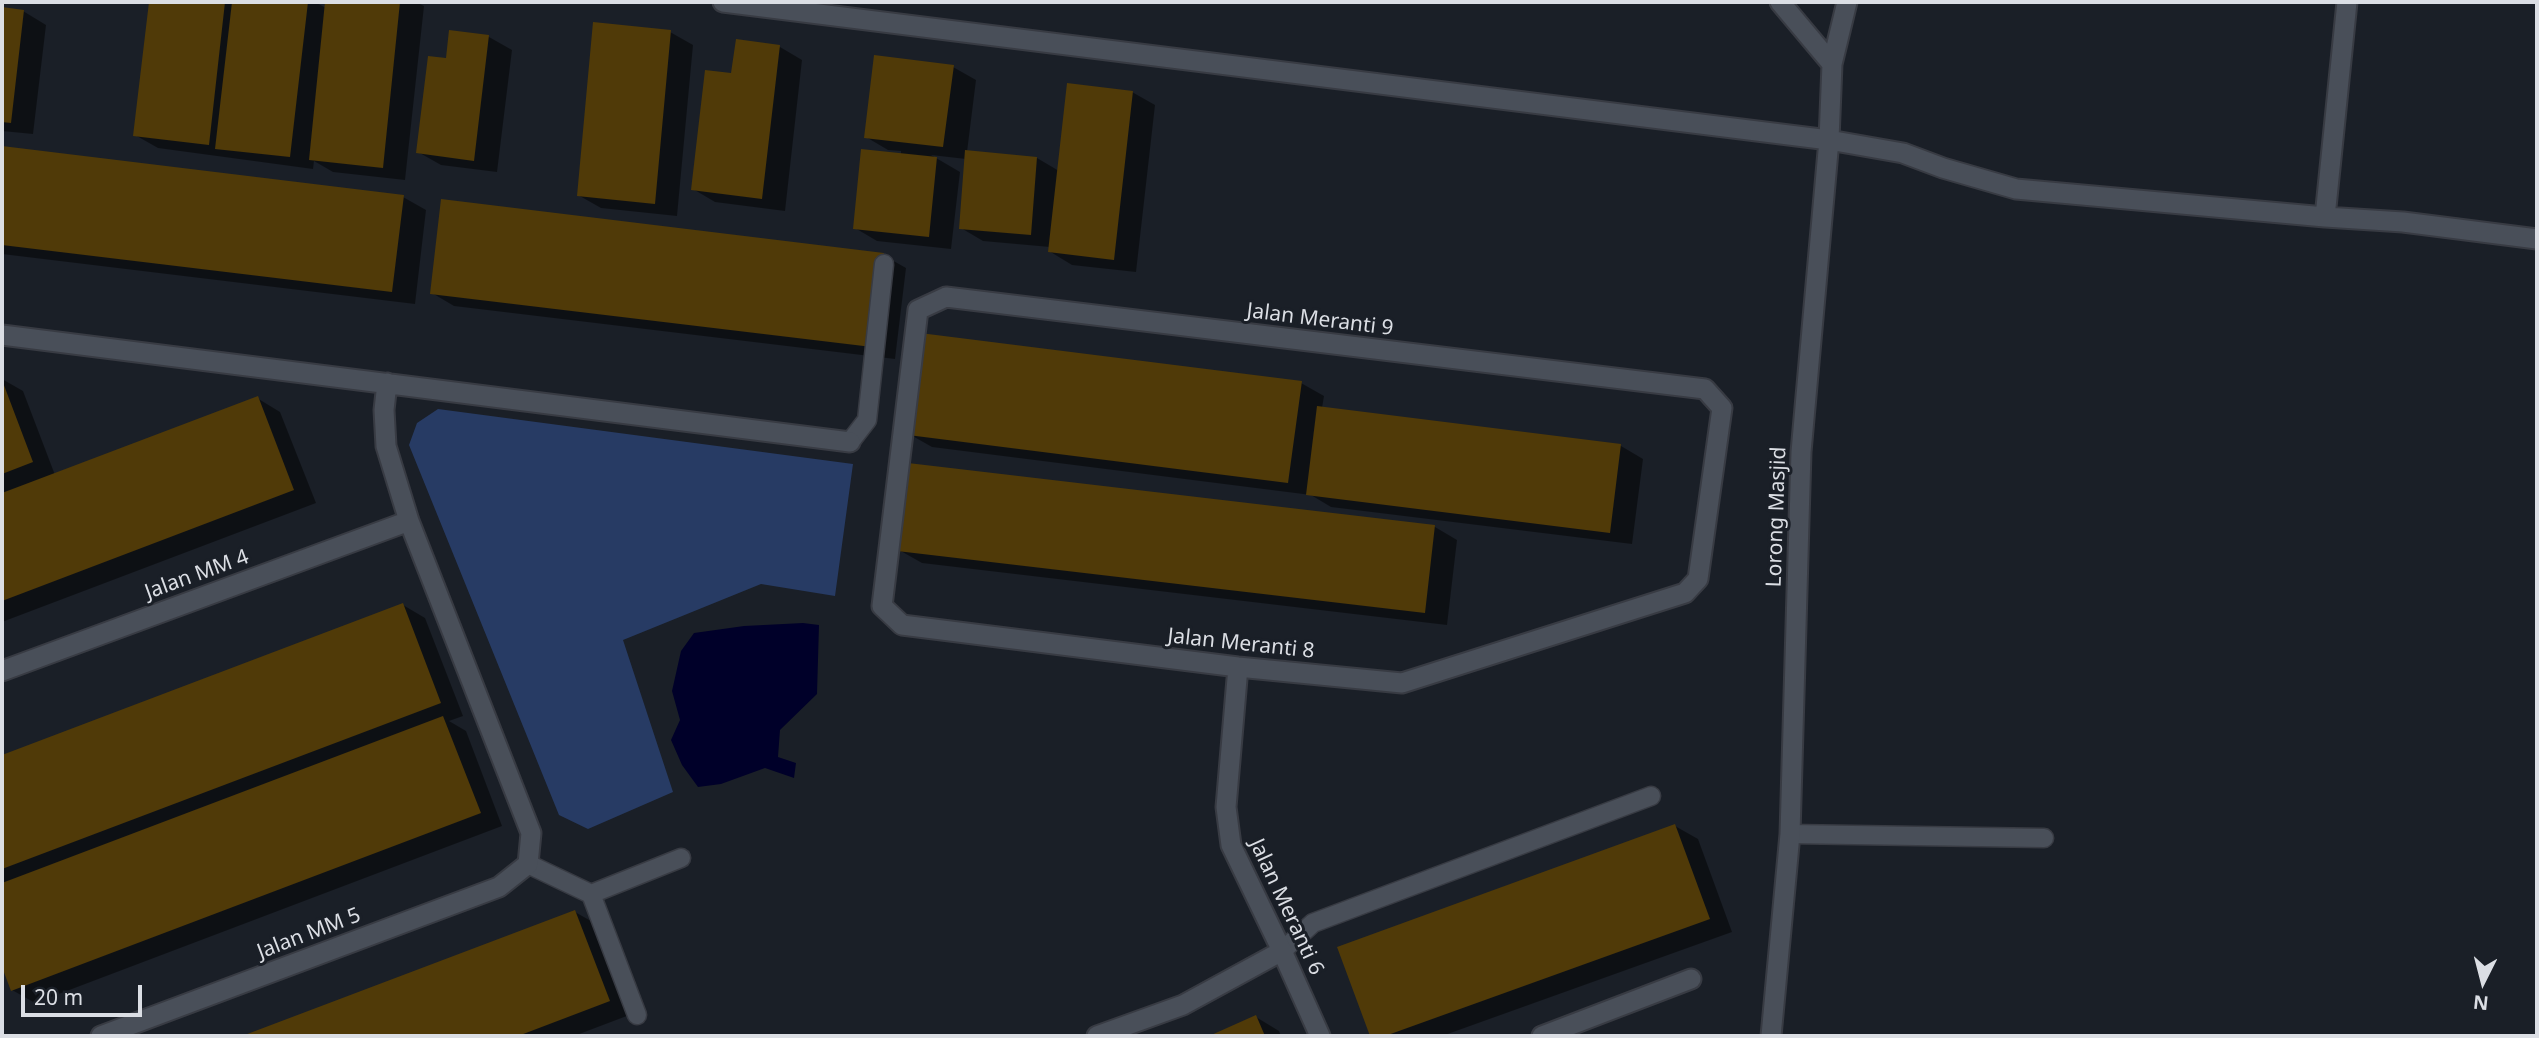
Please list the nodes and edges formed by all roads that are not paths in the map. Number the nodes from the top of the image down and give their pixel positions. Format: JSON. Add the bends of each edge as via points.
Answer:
{"nodes":[{"id":1,"x":723,"y":2,"type":"edge"},
{"id":2,"x":1780,"y":2,"type":"edge"},
{"id":3,"x":1847,"y":2,"type":"edge"},
{"id":4,"x":2347,"y":2,"type":"edge"},
{"id":5,"x":1832,"y":64,"type":"junction"},
{"id":6,"x":1829,"y":140,"type":"junction"},
{"id":7,"x":2325,"y":217,"type":"junction"},
{"id":8,"x":2537,"y":239,"type":"edge"},
{"id":9,"x":884,"y":264,"type":"dead end"},
{"id":10,"x":2,"y":335,"type":"edge"},
{"id":11,"x":387,"y":383,"type":"junction"},
{"id":12,"x":850,"y":442,"type":"joint"},
{"id":13,"x":900,"y":458,"type":"joint"},
{"id":14,"x":409,"y":520,"type":"junction"},
{"id":15,"x":1704,"y":545,"type":"joint"},
{"id":16,"x":1238,"y":667,"type":"junction"},
{"id":17,"x":2,"y":671,"type":"edge"},
{"id":18,"x":1650,"y":796,"type":"dead end"},
{"id":19,"x":1790,"y":834,"type":"junction"},
{"id":20,"x":2044,"y":838,"type":"dead end"},
{"id":21,"x":681,"y":858,"type":"dead end"},
{"id":22,"x":528,"y":864,"type":"junction"},
{"id":23,"x":591,"y":894,"type":"junction"},
{"id":24,"x":1282,"y":951,"type":"junction"},
{"id":25,"x":1691,"y":979,"type":"dead end"},
{"id":26,"x":637,"y":1015,"type":"dead end"},
{"id":27,"x":101,"y":1036,"type":"edge"},
{"id":28,"x":1097,"y":1036,"type":"edge"},
{"id":29,"x":1320,"y":1036,"type":"edge"},
{"id":30,"x":1542,"y":1036,"type":"edge"},
{"id":31,"x":1771,"y":1036,"type":"edge"}],
"edges":[{"from":1,"to":6,"type":"street"},
{"from":2,"to":5,"type":"street"},
{"from":3,"to":5,"type":"street","name":"Lorong Masjid"},
{"from":4,"to":7,"type":"street"},
{"from":5,"to":6,"type":"street","name":"Lorong Masjid"},
{"from":6,"to":7,"type":"street","via":[[1903,153],[2016,189]]},
{"from":6,"to":19,"type":"street","name":"Lorong Masjid","via":[[1801,453]]},
{"from":7,"to":8,"type":"street"},
{"from":9,"to":12,"type":"lane","via":[[867,420]]},
{"from":10,"to":11,"type":"street"},
{"from":11,"to":12,"type":"street"},
{"from":11,"to":14,"type":"street","via":[[386,446]]},
{"from":13,"to":15,"type":"street","name":"Jalan Meranti 9","via":[[918,310],[946,298],[1705,389],[1722,408]]},
{"from":13,"to":16,"type":"street","name":"Jalan Meranti 8","via":[[882,606],[902,625]]},
{"from":14,"to":17,"type":"street","name":"Jalan MM 4"},
{"from":14,"to":22,"type":"street","via":[[531,833]]},
{"from":15,"to":16,"type":"street","name":"Jalan Meranti 8","via":[[1698,579],[1685,593],[1402,683]]},
{"from":16,"to":24,"type":"street","name":"Jalan Meranti 6","via":[[1226,807],[1231,845]]},
{"from":18,"to":24,"type":"lane","via":[[1313,923]]},
{"from":19,"to":20,"type":"lane"},
{"from":19,"to":31,"type":"street","name":"Lorong Masjid"},
{"from":21,"to":23,"type":"lane"},
{"from":22,"to":23,"type":"lane"},
{"from":22,"to":27,"type":"street","name":"Jalan MM 5","via":[[499,887]]},
{"from":23,"to":26,"type":"lane"},
{"from":24,"to":28,"type":"street","via":[[1183,1005]]},
{"from":24,"to":29,"type":"street","name":"Jalan Meranti 6"},
{"from":25,"to":30,"type":"street"}]}
